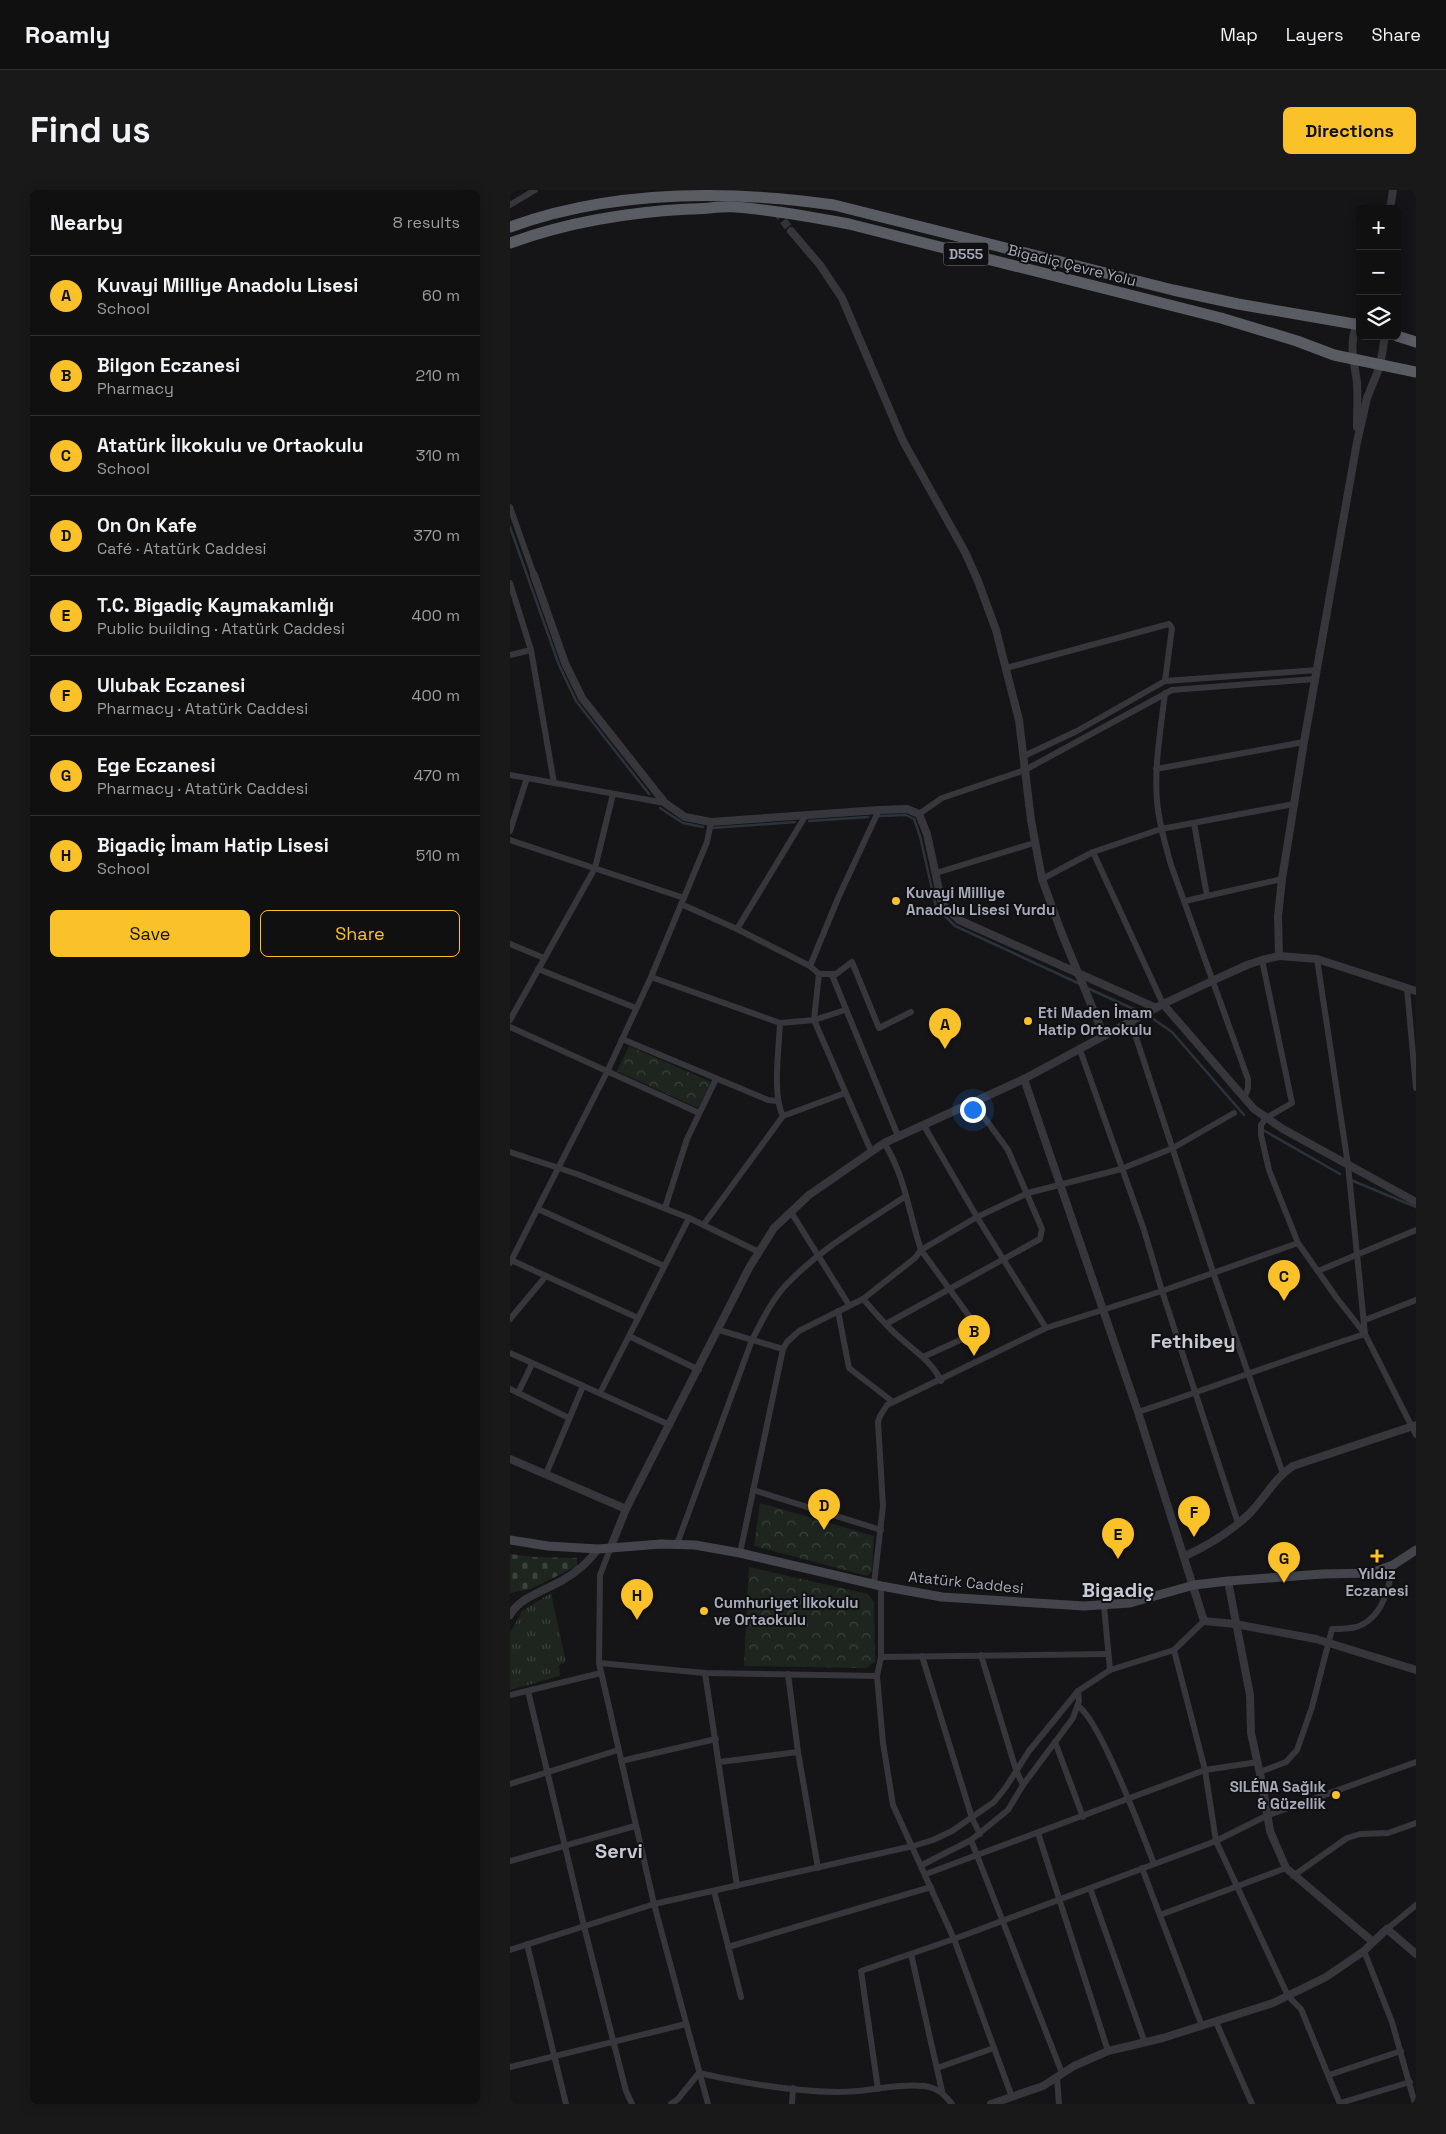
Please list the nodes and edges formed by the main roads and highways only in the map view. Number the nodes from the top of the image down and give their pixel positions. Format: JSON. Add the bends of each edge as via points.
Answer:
{"nodes":[{"id":1,"x":510,"y":227,"type":"edge"},
{"id":2,"x":510,"y":243,"type":"edge"},
{"id":3,"x":1356,"y":322,"type":"edge"},
{"id":4,"x":1401,"y":337,"type":"edge"},
{"id":5,"x":1416,"y":342,"type":"edge"},
{"id":6,"x":1416,"y":372,"type":"edge"},
{"id":7,"x":510,"y":1540,"type":"edge"},
{"id":8,"x":1416,"y":1550,"type":"edge"}],
"edges":[{"from":1,"to":3,"type":"highway","name":"Bigadiç Çevre Yolu","number":"D555","via":[[592,202],[689,194],[787,197],[834,205],[1173,290],[1238,304]]},
{"from":2,"to":6,"type":"highway","name":"Bigadiç Çevre Yolu","number":"D555","via":[[603,217],[655,211],[734,207],[798,214],[1221,318],[1353,359]]},
{"from":4,"to":5,"type":"highway"},
{"from":7,"to":8,"type":"main road","name":"Atatürk Caddesi","via":[[598,1549],[695,1545],[942,1597],[1104,1606],[1130,1603],[1194,1585],[1371,1573]]}]}
